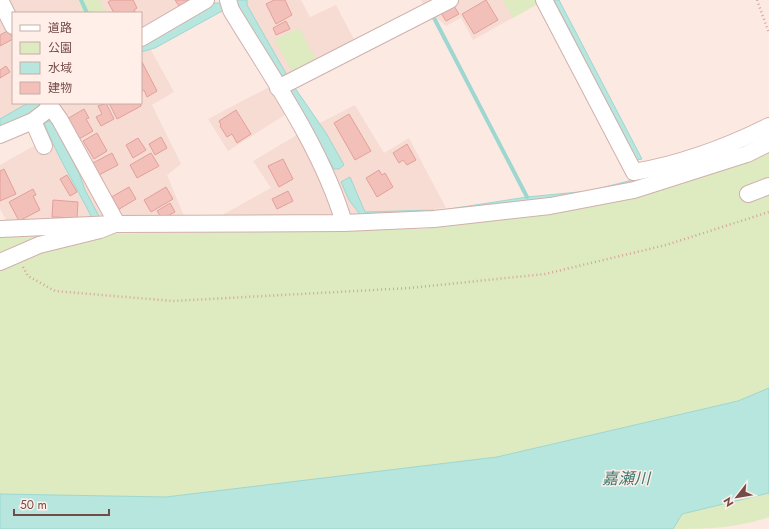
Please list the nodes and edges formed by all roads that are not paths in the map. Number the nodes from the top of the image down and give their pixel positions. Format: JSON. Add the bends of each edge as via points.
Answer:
{"nodes":[{"id":1,"x":0,"y":0,"type":"edge"},
{"id":2,"x":206,"y":0,"type":"edge"},
{"id":3,"x":450,"y":0,"type":"edge"},
{"id":4,"x":544,"y":0,"type":"edge"},
{"id":5,"x":230,"y":5,"type":"edge"},
{"id":6,"x":12,"y":24,"type":"edge"},
{"id":7,"x":142,"y":37,"type":"edge"},
{"id":8,"x":278,"y":88,"type":"junction"},
{"id":9,"x":49,"y":105,"type":"edge"},
{"id":10,"x":33,"y":120,"type":"junction"},
{"id":11,"x":769,"y":126,"type":"edge"},
{"id":12,"x":0,"y":135,"type":"edge"},
{"id":13,"x":769,"y":143,"type":"edge"},
{"id":14,"x":44,"y":146,"type":"dead end"},
{"id":15,"x":769,"y":186,"type":"edge"},
{"id":16,"x":748,"y":194,"type":"dead end"},
{"id":17,"x":344,"y":223,"type":"junction"},
{"id":18,"x":115,"y":224,"type":"junction"},
{"id":19,"x":0,"y":229,"type":"edge"},
{"id":20,"x":0,"y":262,"type":"edge"}],
"edges":[{"from":1,"to":6,"type":"street"},
{"from":2,"to":7,"type":"street"},
{"from":3,"to":8,"type":"street"},
{"from":4,"to":11,"type":"street","via":[[634,172],[658,168],[742,140]]},
{"from":5,"to":8,"type":"street"},
{"from":8,"to":17,"type":"street","via":[[313,148],[339,205]]},
{"from":9,"to":10,"type":"street"},
{"from":9,"to":18,"type":"street","via":[[60,120]]},
{"from":10,"to":12,"type":"street"},
{"from":10,"to":14,"type":"street"},
{"from":13,"to":17,"type":"street","via":[[747,154],[634,190],[550,206],[434,220]]},
{"from":15,"to":16,"type":"street"},
{"from":17,"to":18,"type":"street"},
{"from":18,"to":19,"type":"street"},
{"from":18,"to":20,"type":"street","via":[[39,246]]}]}
